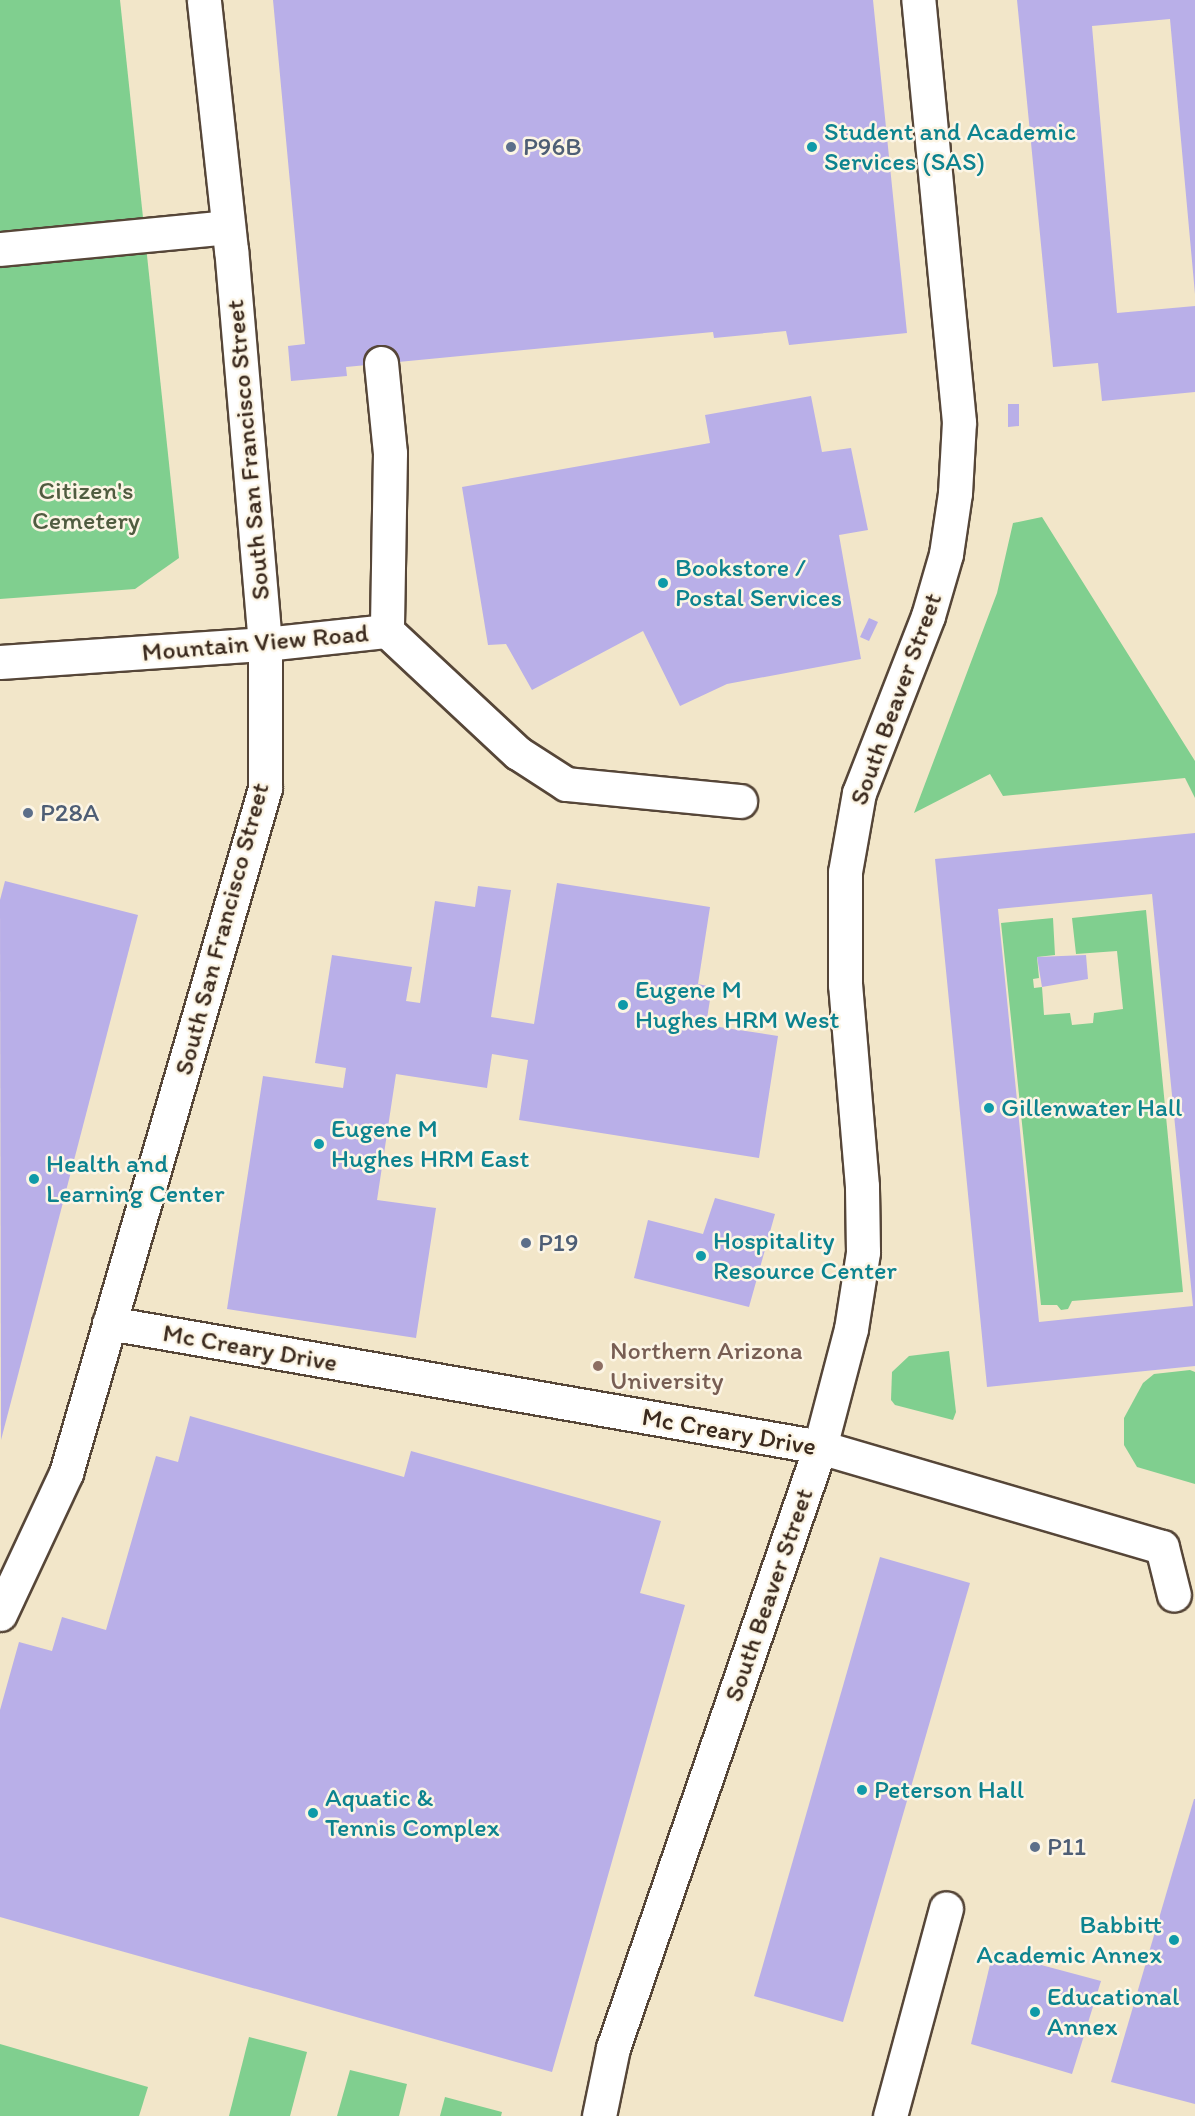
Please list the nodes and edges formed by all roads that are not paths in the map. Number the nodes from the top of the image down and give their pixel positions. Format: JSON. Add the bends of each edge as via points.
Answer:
{"nodes":[{"id":1,"x":204,"y":0,"type":"edge"},
{"id":2,"x":918,"y":0,"type":"edge"},
{"id":3,"x":228,"y":227,"type":"junction"},
{"id":4,"x":0,"y":249,"type":"edge"},
{"id":5,"x":381,"y":363,"type":"dead end"},
{"id":6,"x":387,"y":631,"type":"junction"},
{"id":7,"x":265,"y":645,"type":"junction"},
{"id":8,"x":0,"y":662,"type":"edge"},
{"id":9,"x":740,"y":801,"type":"dead end"},
{"id":10,"x":109,"y":1323,"type":"junction"},
{"id":11,"x":820,"y":1447,"type":"junction"},
{"id":12,"x":1174,"y":1594,"type":"dead end"},
{"id":13,"x":0,"y":1614,"type":"edge"},
{"id":14,"x":946,"y":1908,"type":"dead end"},
{"id":15,"x":599,"y":2116,"type":"edge"},
{"id":16,"x":890,"y":2116,"type":"edge"}],
"edges":[{"from":1,"to":3,"type":"street","name":"South San Francisco Street"},
{"from":2,"to":11,"type":"street","name":"South Beaver Street","via":[[959,422],[955,493],[946,554],[928,616],[874,747],[850,839],[844,906],[845,985],[862,1186],[863,1252],[850,1329]]},
{"from":3,"to":4,"type":"street"},
{"from":3,"to":7,"type":"street","name":"South San Francisco Street"},
{"from":5,"to":6,"type":"street","via":[[390,453]]},
{"from":6,"to":7,"type":"street","name":"Mountain View Road"},
{"from":6,"to":9,"type":"street","name":"Mountain View Road","via":[[518,753],[566,784]]},
{"from":7,"to":8,"type":"street","name":"Mountain View Road"},
{"from":7,"to":10,"type":"street","name":"South San Francisco Street","via":[[265,788]]},
{"from":10,"to":11,"type":"street","name":"Mc Creary Drive"},
{"from":10,"to":13,"type":"street","name":"South San Francisco Street","via":[[66,1473]]},
{"from":11,"to":12,"type":"street","name":"Mc Creary Drive","via":[[1162,1547]]},
{"from":11,"to":15,"type":"street","name":"South Beaver Street","via":[[613,2048]]},
{"from":14,"to":16,"type":"street"}]}
